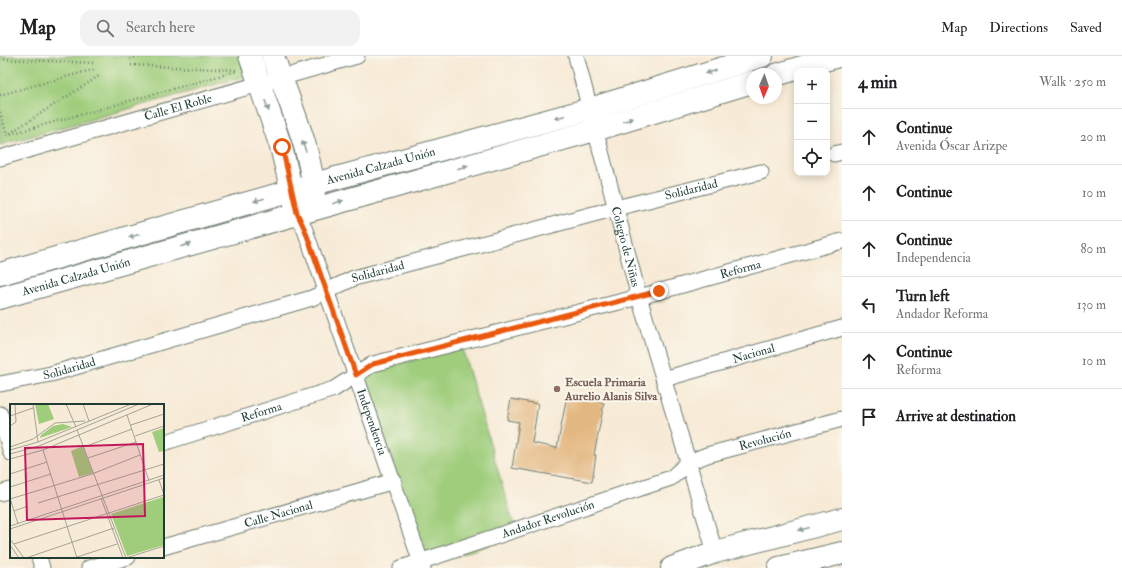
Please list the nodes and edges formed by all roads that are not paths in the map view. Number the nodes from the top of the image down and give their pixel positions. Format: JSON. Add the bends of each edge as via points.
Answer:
{"nodes":[{"id":1,"x":250,"y":56,"type":"edge"},
{"id":2,"x":273,"y":56,"type":"edge"},
{"id":3,"x":356,"y":56,"type":"edge"},
{"id":4,"x":576,"y":56,"type":"edge"},
{"id":5,"x":762,"y":56,"type":"edge"},
{"id":6,"x":838,"y":56,"type":"edge"},
{"id":7,"x":782,"y":73,"type":"edge"},
{"id":8,"x":281,"y":78,"type":"junction"},
{"id":9,"x":259,"y":83,"type":"junction"},
{"id":10,"x":746,"y":84,"type":"edge"},
{"id":11,"x":590,"y":109,"type":"junction"},
{"id":12,"x":595,"y":130,"type":"junction"},
{"id":13,"x":0,"y":158,"type":"edge"},
{"id":14,"x":761,"y":172,"type":"dead end"},
{"id":15,"x":314,"y":184,"type":"junction"},
{"id":16,"x":293,"y":191,"type":"junction"},
{"id":17,"x":616,"y":208,"type":"junction"},
{"id":18,"x":306,"y":217,"type":"junction"},
{"id":19,"x":842,"y":241,"type":"edge"},
{"id":20,"x":0,"y":274,"type":"edge"},
{"id":21,"x":327,"y":292,"type":"junction"},
{"id":22,"x":639,"y":297,"type":"junction"},
{"id":23,"x":0,"y":298,"type":"edge"},
{"id":24,"x":842,"y":328,"type":"edge"},
{"id":25,"x":356,"y":375,"type":"junction"},
{"id":26,"x":664,"y":379,"type":"junction"},
{"id":27,"x":0,"y":384,"type":"edge"},
{"id":28,"x":0,"y":414,"type":"edge"},
{"id":29,"x":842,"y":419,"type":"edge"},
{"id":30,"x":164,"y":443,"type":"edge"},
{"id":31,"x":10,"y":449,"type":"edge"},
{"id":32,"x":689,"y":462,"type":"junction"},
{"id":33,"x":394,"y":481,"type":"junction"},
{"id":34,"x":10,"y":490,"type":"edge"},
{"id":35,"x":0,"y":493,"type":"edge"},
{"id":36,"x":842,"y":519,"type":"edge"},
{"id":37,"x":164,"y":547,"type":"edge"},
{"id":38,"x":715,"y":552,"type":"junction"},
{"id":39,"x":842,"y":553,"type":"edge"},
{"id":40,"x":39,"y":558,"type":"edge"},
{"id":41,"x":124,"y":558,"type":"edge"},
{"id":42,"x":422,"y":565,"type":"edge"},
{"id":43,"x":42,"y":568,"type":"edge"},
{"id":44,"x":89,"y":568,"type":"edge"},
{"id":45,"x":401,"y":568,"type":"edge"},
{"id":46,"x":672,"y":568,"type":"edge"},
{"id":47,"x":779,"y":568,"type":"edge"}],
"edges":[{"from":1,"to":9,"type":"street"},
{"from":2,"to":8,"type":"street"},
{"from":3,"to":8,"type":"street","name":"Calle El Roble"},
{"from":4,"to":11,"type":"street","name":"Colegio de Niñas"},
{"from":5,"to":11,"type":"street","name":"Avenida Calzada Unión","one_way":true},
{"from":6,"to":7,"type":"street"},
{"from":8,"to":9,"type":"street","name":"Calle El Roble"},
{"from":15,"to":8,"type":"street","one_way":true},
{"from":9,"to":13,"type":"street","name":"Calle El Roble"},
{"from":9,"to":16,"type":"street","one_way":true,"via":[[282,147]]},
{"from":12,"to":10,"type":"street","name":"Avenida Calzada Unión","one_way":true},
{"from":11,"to":12,"type":"street","name":"Colegio de Niñas"},
{"from":11,"to":15,"type":"street","name":"Avenida Calzada Unión","one_way":true},
{"from":12,"to":17,"type":"street","name":"Colegio de Niñas"},
{"from":18,"to":12,"type":"street","name":"Avenida Calzada Unión","one_way":true},
{"from":14,"to":17,"type":"street","name":"Solidaridad"},
{"from":15,"to":16,"type":"street","name":"Avenida Calzada Unión"},
{"from":15,"to":18,"type":"street"},
{"from":16,"to":18,"type":"street"},
{"from":16,"to":20,"type":"street","name":"Avenida Calzada Unión","one_way":true},
{"from":17,"to":21,"type":"street","name":"Solidaridad","via":[[354,278]]},
{"from":17,"to":22,"type":"street","name":"Colegio de Niñas"},
{"from":18,"to":21,"type":"street","name":"Independencia"},
{"from":23,"to":18,"type":"street","name":"Avenida Calzada Unión","one_way":true},
{"from":19,"to":22,"type":"street","name":"Reforma"},
{"from":21,"to":25,"type":"street","name":"Independencia"},
{"from":21,"to":27,"type":"street","name":"Solidaridad","via":[[51,374]]},
{"from":22,"to":25,"type":"street","name":"Reforma","via":[[373,364]]},
{"from":22,"to":26,"type":"street","name":"Colegio de Niñas"},
{"from":24,"to":26,"type":"street","name":"Nacional"},
{"from":25,"to":30,"type":"street","name":"Reforma","via":[[334,389]]},
{"from":25,"to":33,"type":"street","name":"Independencia"},
{"from":26,"to":32,"type":"street","name":"Colegio de Niñas"},
{"from":28,"to":31,"type":"street"},
{"from":29,"to":32,"type":"street","name":"Revolución"},
{"from":32,"to":38,"type":"street","name":"Colegio de Niñas"},
{"from":32,"to":42,"type":"street","name":"Andador Revolución","via":[[672,478]]},
{"from":33,"to":37,"type":"street","name":"Calle Nacional"},
{"from":33,"to":42,"type":"street","name":"Independencia"},
{"from":34,"to":35,"type":"street"},
{"from":36,"to":38,"type":"street","one_way":true},
{"from":38,"to":46,"type":"street"},
{"from":39,"to":47,"type":"street"},
{"from":40,"to":43,"type":"street"},
{"from":41,"to":44,"type":"street"},
{"from":42,"to":45,"type":"street","name":"Andador Revolución"}]}
